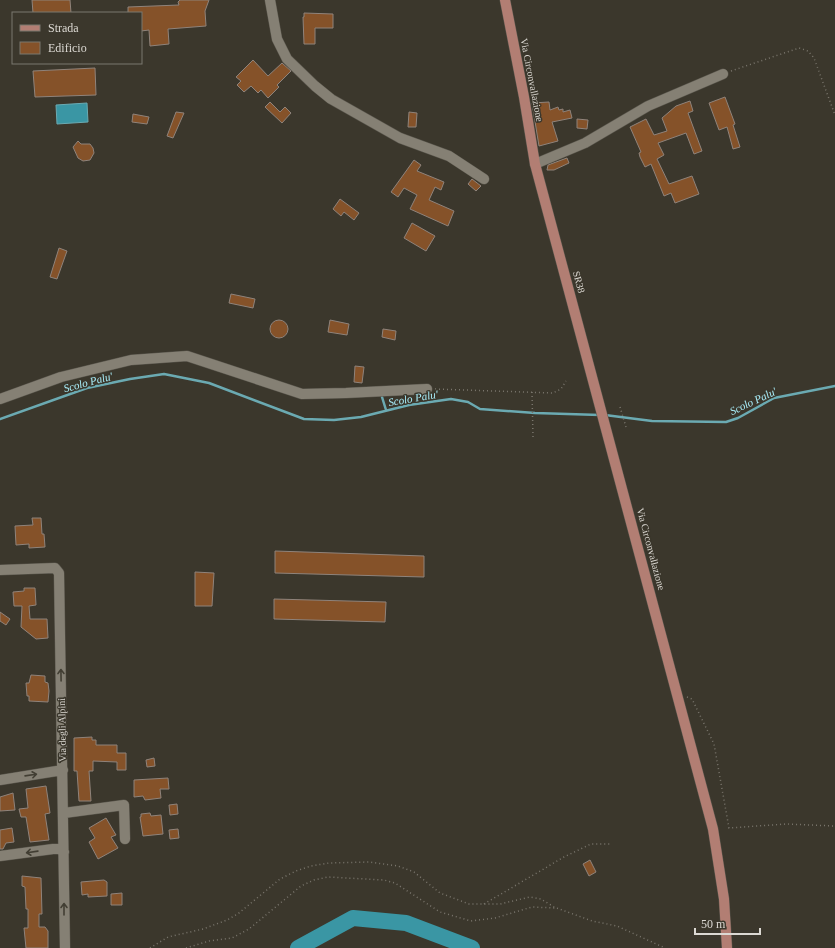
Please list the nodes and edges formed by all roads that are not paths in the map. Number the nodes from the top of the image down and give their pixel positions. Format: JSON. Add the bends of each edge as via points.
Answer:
{"nodes":[{"id":1,"x":270,"y":0,"type":"edge"},
{"id":2,"x":504,"y":0,"type":"edge"},
{"id":3,"x":723,"y":74,"type":"road end"},
{"id":4,"x":535,"y":164,"type":"junction"},
{"id":5,"x":484,"y":179,"type":"dead end"},
{"id":6,"x":427,"y":389,"type":"road end"},
{"id":7,"x":0,"y":399,"type":"edge"},
{"id":8,"x":600,"y":406,"type":"joint"},
{"id":9,"x":0,"y":570,"type":"edge"},
{"id":10,"x":63,"y":770,"type":"junction"},
{"id":11,"x":0,"y":780,"type":"edge"},
{"id":12,"x":64,"y":812,"type":"junction"},
{"id":13,"x":125,"y":839,"type":"dead end"},
{"id":14,"x":64,"y":852,"type":"junction"},
{"id":15,"x":0,"y":856,"type":"edge"},
{"id":16,"x":65,"y":948,"type":"edge"},
{"id":17,"x":727,"y":948,"type":"edge"}],
"edges":[{"from":1,"to":5,"type":"street","via":[[277,39],[287,59],[315,86],[331,99],[400,138],[449,156]]},
{"from":2,"to":4,"type":"main road","name":"Via Circonvallazione"},
{"from":3,"to":4,"type":"street","via":[[648,106],[585,143]]},
{"from":4,"to":8,"type":"main road","name":"SR38"},
{"from":6,"to":7,"type":"street","via":[[302,394],[187,356],[131,360],[61,377]]},
{"from":8,"to":17,"type":"main road","name":"Via Circonvallazione","via":[[713,829],[724,899]]},
{"from":10,"to":9,"type":"street","name":"Via degli Alpini","one_way":true,"via":[[59,573],[55,568]]},
{"from":11,"to":10,"type":"street","one_way":true},
{"from":10,"to":12,"type":"street","name":"Via degli Alpini"},
{"from":12,"to":13,"type":"street","via":[[124,805]]},
{"from":12,"to":14,"type":"street","name":"Via degli Alpini"},
{"from":14,"to":15,"type":"street","one_way":true,"via":[[53,849]]},
{"from":16,"to":14,"type":"street","name":"Via degli Alpini","one_way":true}]}
